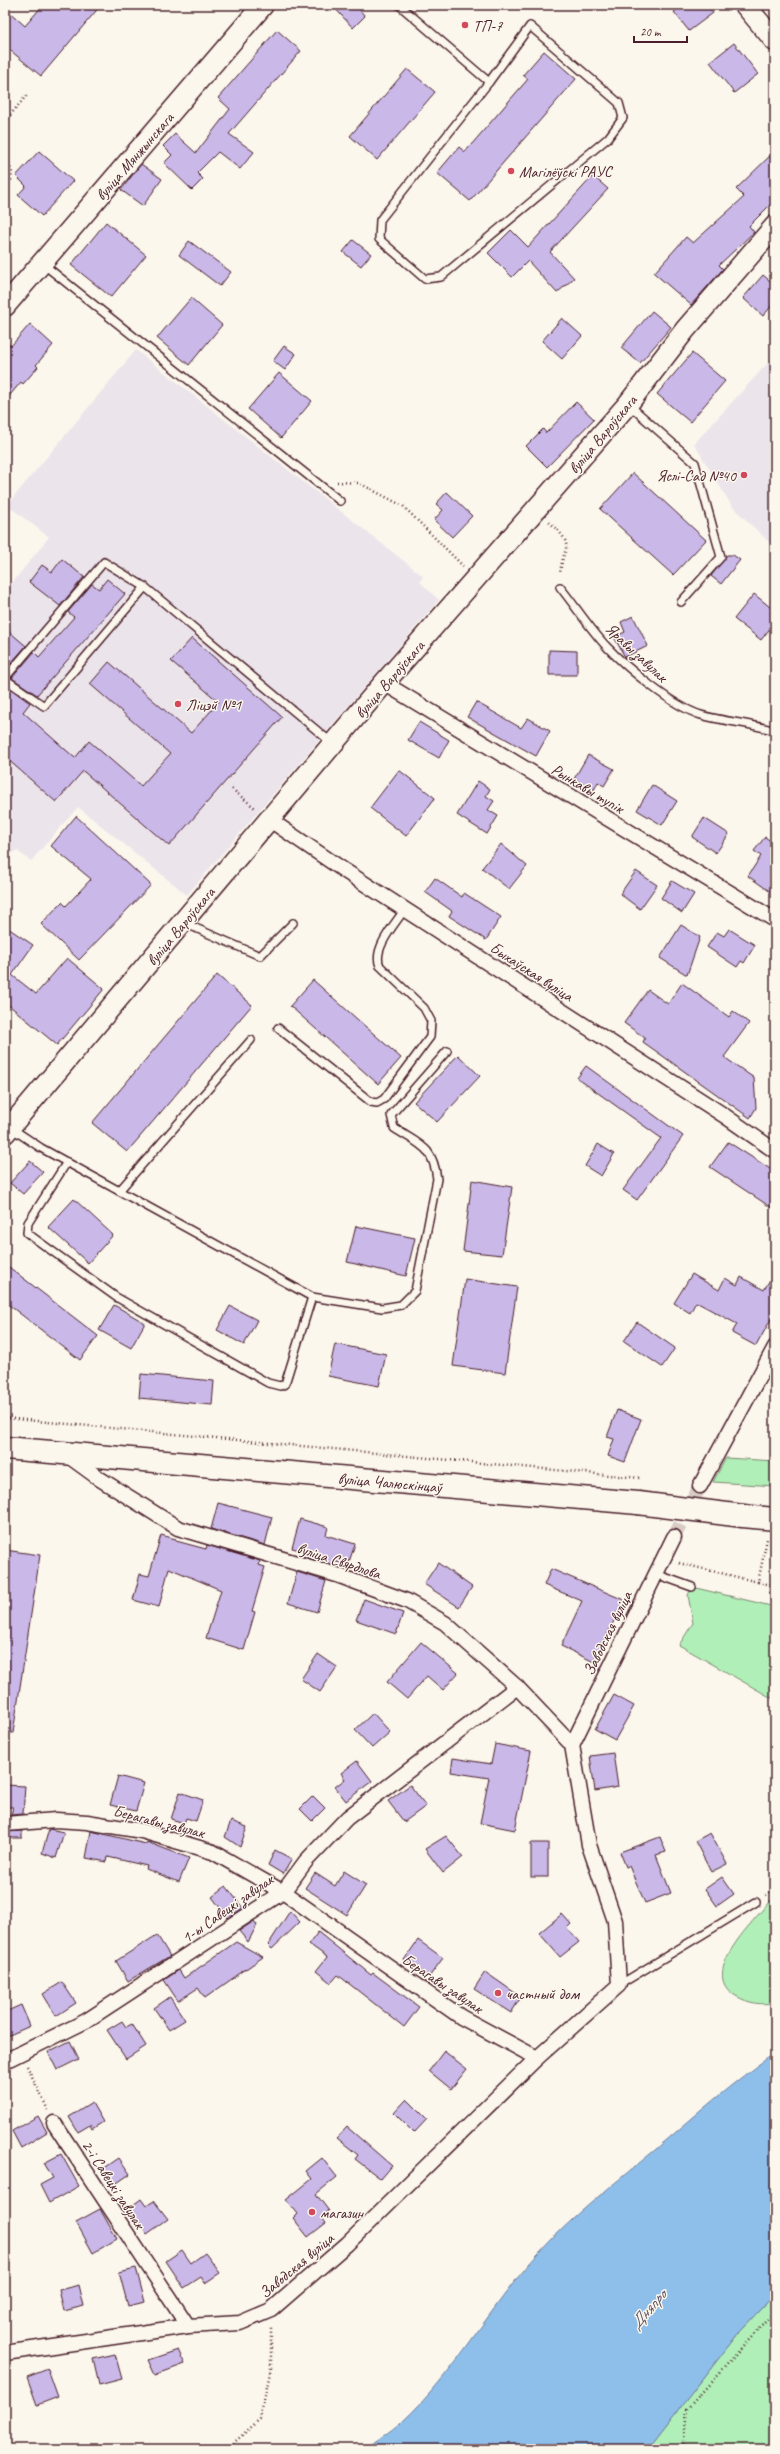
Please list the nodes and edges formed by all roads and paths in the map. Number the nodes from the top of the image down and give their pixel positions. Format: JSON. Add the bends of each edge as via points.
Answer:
{"nodes":[{"id":1,"x":263,"y":5,"type":"edge"},
{"id":2,"x":399,"y":5,"type":"edge"},
{"id":3,"x":744,"y":5,"type":"edge"},
{"id":4,"x":775,"y":41,"type":"edge"},
{"id":5,"x":489,"y":82,"type":"junction"},
{"id":6,"x":28,"y":94,"type":"dead end"},
{"id":7,"x":5,"y":121,"type":"edge"},
{"id":8,"x":5,"y":162,"type":"edge"},
{"id":9,"x":11,"y":183,"type":"dead end"},
{"id":10,"x":775,"y":226,"type":"edge"},
{"id":11,"x":42,"y":263,"type":"junction"},
{"id":12,"x":5,"y":306,"type":"edge"},
{"id":13,"x":628,"y":404,"type":"junction"},
{"id":14,"x":316,"y":482,"type":"junction"},
{"id":15,"x":340,"y":501,"type":"dead end"},
{"id":16,"x":536,"y":511,"type":"junction"},
{"id":17,"x":476,"y":580,"type":"junction"},
{"id":18,"x":145,"y":587,"type":"junction"},
{"id":19,"x":560,"y":587,"type":"joint"},
{"id":20,"x":681,"y":602,"type":"dead end"},
{"id":21,"x":5,"y":679,"type":"edge"},
{"id":22,"x":384,"y":683,"type":"junction"},
{"id":23,"x":775,"y":731,"type":"edge"},
{"id":24,"x":334,"y":744,"type":"junction"},
{"id":25,"x":232,"y":789,"type":"dead end"},
{"id":26,"x":264,"y":815,"type":"junction"},
{"id":27,"x":404,"y":909,"type":"junction"},
{"id":28,"x":775,"y":920,"type":"edge"},
{"id":29,"x":183,"y":923,"type":"junction"},
{"id":30,"x":293,"y":923,"type":"dead end"},
{"id":31,"x":278,"y":1028,"type":"dead end"},
{"id":32,"x":251,"y":1040,"type":"dead end"},
{"id":33,"x":447,"y":1051,"type":"dead end"},
{"id":34,"x":7,"y":1130,"type":"edge"},
{"id":35,"x":775,"y":1151,"type":"edge"},
{"id":36,"x":67,"y":1162,"type":"junction"},
{"id":37,"x":119,"y":1191,"type":"junction"},
{"id":38,"x":312,"y":1297,"type":"junction"},
{"id":39,"x":775,"y":1347,"type":"edge"},
{"id":40,"x":5,"y":1418,"type":"edge"},
{"id":41,"x":5,"y":1448,"type":"edge"},
{"id":42,"x":65,"y":1453,"type":"junction"},
{"id":43,"x":640,"y":1478,"type":"dead end"},
{"id":44,"x":700,"y":1486,"type":"tunnel mouth"},
{"id":45,"x":771,"y":1529,"type":"edge"},
{"id":46,"x":674,"y":1537,"type":"tunnel mouth"},
{"id":47,"x":663,"y":1559,"type":"junction"},
{"id":48,"x":656,"y":1574,"type":"junction"},
{"id":49,"x":758,"y":1582,"type":"junction"},
{"id":50,"x":775,"y":1586,"type":"edge"},
{"id":51,"x":692,"y":1587,"type":"dead end"},
{"id":52,"x":517,"y":1687,"type":"junction"},
{"id":53,"x":572,"y":1745,"type":"junction"},
{"id":54,"x":5,"y":1824,"type":"edge"},
{"id":55,"x":283,"y":1892,"type":"junction"},
{"id":56,"x":756,"y":1902,"type":"dead end"},
{"id":57,"x":619,"y":1985,"type":"junction"},
{"id":58,"x":21,"y":2055,"type":"junction"},
{"id":59,"x":537,"y":2058,"type":"junction"},
{"id":60,"x":5,"y":2062,"type":"edge"},
{"id":61,"x":54,"y":2123,"type":"joint"},
{"id":62,"x":271,"y":2310,"type":"junction"},
{"id":63,"x":775,"y":2311,"type":"edge"},
{"id":64,"x":188,"y":2326,"type":"junction"},
{"id":65,"x":5,"y":2353,"type":"edge"},
{"id":66,"x":227,"y":2449,"type":"edge"},
{"id":67,"x":683,"y":2449,"type":"edge"}],
"edges":[{"from":1,"to":11,"type":"street","name":"вуліца Мянжынскага"},
{"from":2,"to":5,"type":"lane"},
{"from":3,"to":4,"type":"street"},
{"from":5,"to":5,"type":"lane","via":[[380,220],[379,239],[425,279],[441,277],[608,138],[623,118],[619,103],[530,26]]},
{"from":6,"to":7,"type":"path"},
{"from":8,"to":9,"type":"path","via":[[12,170]]},
{"from":10,"to":13,"type":"street","name":"вуліца Вароўскага","via":[[685,330]]},
{"from":11,"to":12,"type":"street","name":"вуліца Мянжынскага"},
{"from":11,"to":14,"type":"lane"},
{"from":13,"to":16,"type":"street","name":"вуліца Вароўскага"},
{"from":13,"to":20,"type":"lane","via":[[695,463],[721,557]]},
{"from":14,"to":15,"type":"lane"},
{"from":14,"to":17,"type":"path","via":[[359,483],[403,506]]},
{"from":16,"to":17,"type":"street","name":"вуліца Вароўскага"},
{"from":16,"to":19,"type":"path","via":[[563,534],[567,550],[561,568]]},
{"from":17,"to":22,"type":"street","name":"вуліца Вароўскага"},
{"from":18,"to":21,"type":"lane","via":[[104,562]]},
{"from":18,"to":21,"type":"lane","via":[[44,706]]},
{"from":18,"to":24,"type":"lane"},
{"from":19,"to":23,"type":"lane","name":"Яравы завулак","via":[[608,648],[676,704],[700,715]]},
{"from":22,"to":24,"type":"street","name":"вуліца Вароўскага"},
{"from":22,"to":28,"type":"street","name":"Рынкавы тупік"},
{"from":24,"to":26,"type":"street","name":"вуліца Вароўскага"},
{"from":25,"to":26,"type":"path"},
{"from":26,"to":27,"type":"street","name":"Быхаўская вуліца"},
{"from":26,"to":29,"type":"street","name":"вуліца Вароўскага"},
{"from":27,"to":31,"type":"lane","via":[[379,951],[377,960],[380,966],[424,1008],[431,1021],[430,1037],[384,1099],[377,1103],[371,1102]]},
{"from":27,"to":35,"type":"street","name":"Быхаўская вуліца","via":[[726,1116]]},
{"from":29,"to":30,"type":"lane","via":[[260,956]]},
{"from":29,"to":34,"type":"street","name":"вуліца Вароўскага"},
{"from":32,"to":37,"type":"lane"},
{"from":33,"to":38,"type":"lane","via":[[391,1115],[394,1128],[426,1149],[435,1161],[437,1179],[415,1291],[401,1305],[382,1308]]},
{"from":34,"to":36,"type":"lane"},
{"from":36,"to":37,"type":"lane"},
{"from":36,"to":38,"type":"lane","via":[[28,1224],[27,1233],[116,1298],[268,1383],[280,1386],[285,1384]]},
{"from":37,"to":38,"type":"lane"},
{"from":39,"to":44,"type":"street"},
{"from":40,"to":43,"type":"path"},
{"from":41,"to":42,"type":"main road","name":"вуліца Чалюскінцаў"},
{"from":42,"to":45,"type":"main road","name":"вуліца Чалюскінцаў","bridge":true,"via":[[638,1503],[743,1516]]},
{"from":42,"to":52,"type":"street","name":"вуліца Свярдлова","via":[[100,1479],[178,1528],[337,1575],[407,1601],[445,1623]]},
{"from":45,"to":49,"type":"path"},
{"from":46,"to":47,"type":"street","name":"Заводская вуліца"},
{"from":47,"to":48,"type":"street","name":"Заводская вуліца"},
{"from":47,"to":49,"type":"path"},
{"from":48,"to":51,"type":"lane"},
{"from":48,"to":53,"type":"street","name":"Заводская вуліца"},
{"from":49,"to":50,"type":"path"},
{"from":52,"to":53,"type":"street","name":"вуліца Свярдлова"},
{"from":52,"to":55,"type":"street","name":"1-ы Савецкі завулак","via":[[347,1818],[306,1861]]},
{"from":53,"to":57,"type":"street","via":[[589,1845],[615,1921]]},
{"from":54,"to":55,"type":"street","name":"Берагавы завулак","via":[[56,1820],[142,1831],[214,1852]]},
{"from":55,"to":58,"type":"street","name":"1-ы Савецкі завулак","via":[[86,2021]]},
{"from":55,"to":59,"type":"street","name":"Берагавы завулак","via":[[461,2017]]},
{"from":56,"to":57,"type":"lane"},
{"from":57,"to":59,"type":"street"},
{"from":58,"to":60,"type":"street","name":"1-ы Савецкі завулак"},
{"from":58,"to":61,"type":"path"},
{"from":59,"to":62,"type":"street","name":"Заводская вуліца","via":[[353,2239]]},
{"from":61,"to":64,"type":"street","name":"2-і Савецкі завулак"},
{"from":62,"to":64,"type":"street","name":"Заводская вуліца","via":[[240,2323]]},
{"from":62,"to":66,"type":"path","via":[[271,2368],[260,2419]]},
{"from":63,"to":67,"type":"path","via":[[687,2409]]},
{"from":64,"to":65,"type":"street","name":"Заводская вуліца"}]}
